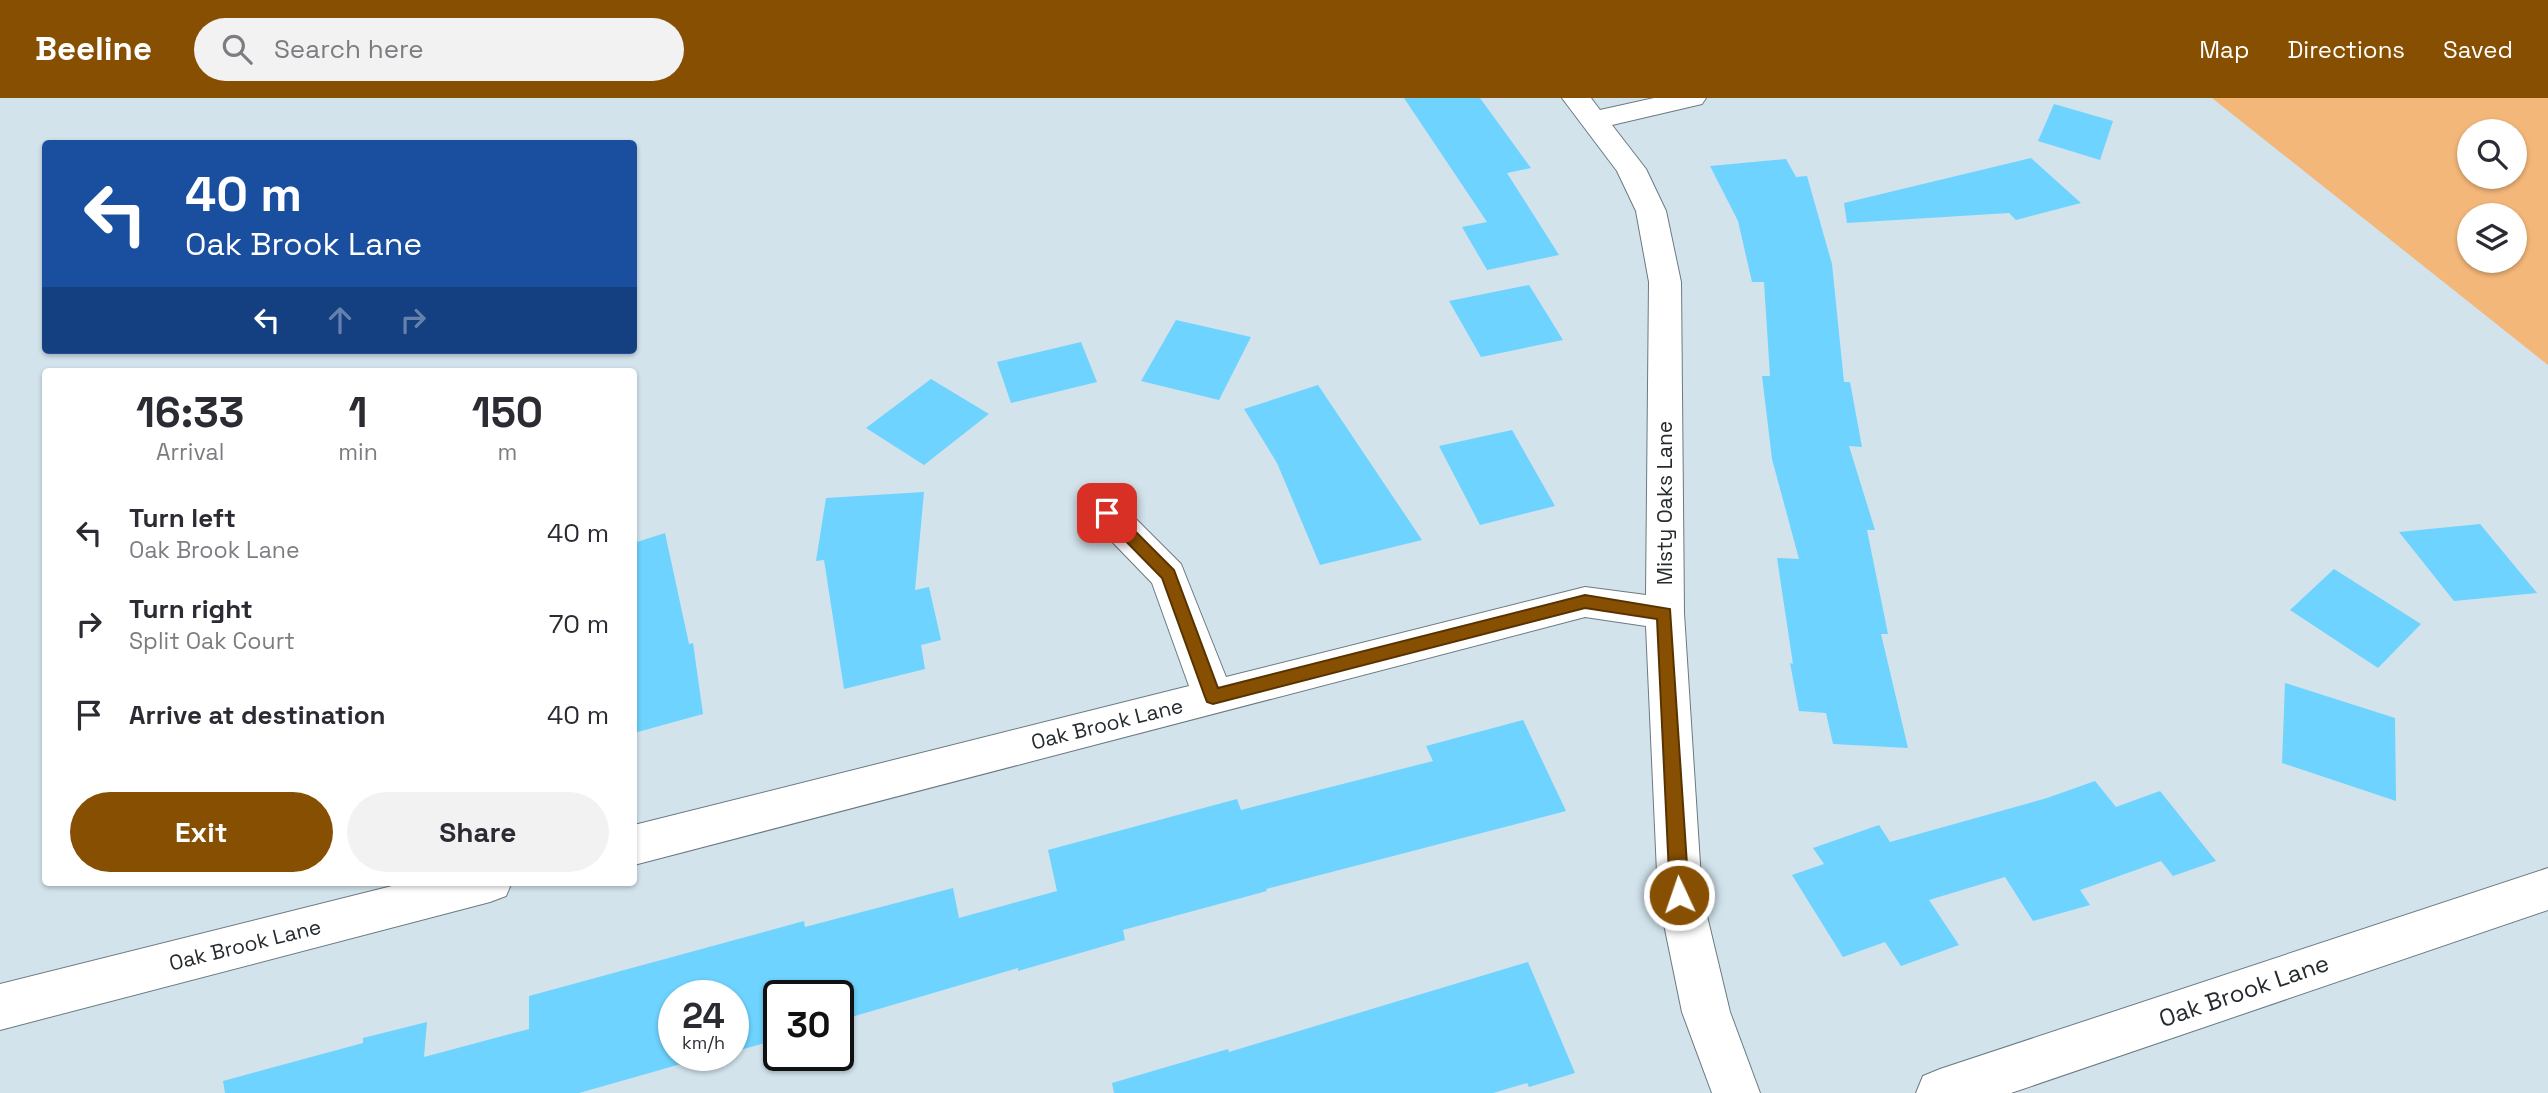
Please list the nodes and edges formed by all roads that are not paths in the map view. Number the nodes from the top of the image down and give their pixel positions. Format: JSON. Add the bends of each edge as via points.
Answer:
{"nodes":[{"id":1,"x":1692,"y":98,"type":"edge"},
{"id":2,"x":1585,"y":109,"type":"edge"},
{"id":3,"x":1107,"y":513,"type":"dead end"},
{"id":4,"x":1665,"y":613,"type":"junction"},
{"id":5,"x":1213,"y":697,"type":"junction"},
{"id":6,"x":637,"y":844,"type":"edge"},
{"id":7,"x":458,"y":886,"type":"edge"},
{"id":8,"x":2548,"y":889,"type":"edge"},
{"id":9,"x":403,"y":893,"type":"edge"},
{"id":10,"x":0,"y":1007,"type":"edge"},
{"id":11,"x":1736,"y":1093,"type":"edge"},
{"id":12,"x":1940,"y":1093,"type":"edge"}],
"edges":[{"from":1,"to":2,"type":"street"},
{"from":2,"to":4,"type":"street","name":"Misty Oaks Lane","via":[[1631,169],[1651,211],[1664,282]]},
{"from":3,"to":5,"type":"street","via":[[1168,575]]},
{"from":4,"to":5,"type":"street","name":"Oak Brook Lane","via":[[1585,602]]},
{"from":4,"to":11,"type":"street","name":"Misty Oaks Lane","via":[[1679,895],[1706,1012]]},
{"from":5,"to":6,"type":"street","name":"Oak Brook Lane"},
{"from":7,"to":9,"type":"street","name":"Oak Brook Lane"},
{"from":8,"to":12,"type":"street","name":"Oak Brook Lane"},
{"from":9,"to":10,"type":"street","name":"Oak Brook Lane"}]}
